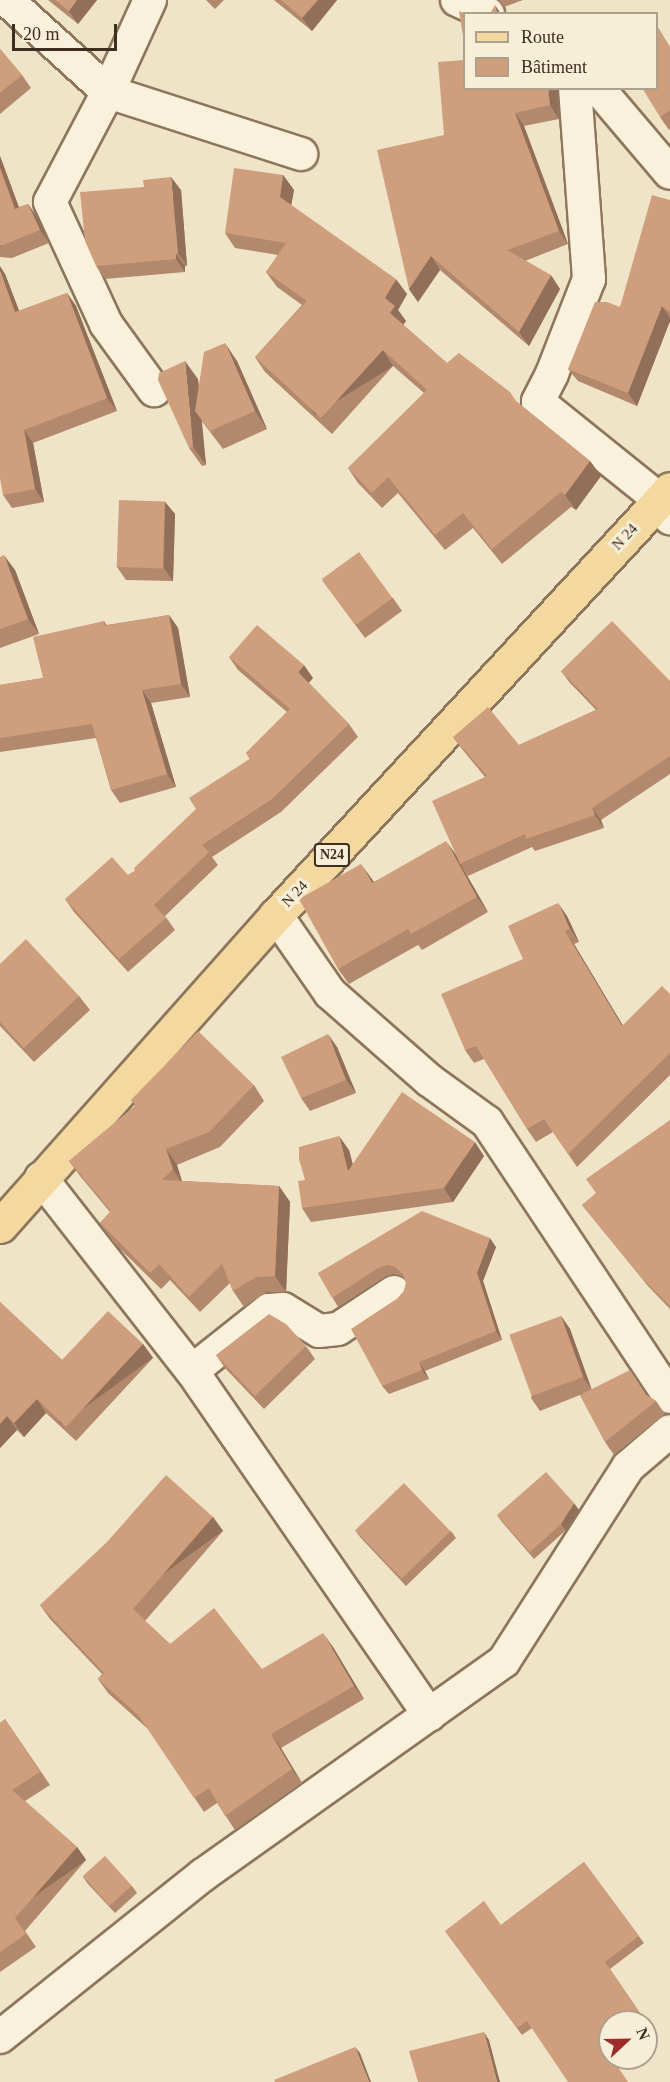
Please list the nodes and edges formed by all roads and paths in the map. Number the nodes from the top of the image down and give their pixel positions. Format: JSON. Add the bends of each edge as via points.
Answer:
{"nodes":[{"id":1,"x":7,"y":0,"type":"edge"},
{"id":2,"x":150,"y":0,"type":"edge"},
{"id":3,"x":457,"y":0,"type":"edge"},
{"id":4,"x":484,"y":12,"type":"edge"},
{"id":5,"x":574,"y":90,"type":"edge"},
{"id":6,"x":600,"y":90,"type":"edge"},
{"id":7,"x":108,"y":92,"type":"junction"},
{"id":8,"x":301,"y":154,"type":"dead end"},
{"id":9,"x":670,"y":173,"type":"edge"},
{"id":10,"x":154,"y":390,"type":"dead end"},
{"id":11,"x":667,"y":502,"type":"edge"},
{"id":12,"x":276,"y":915,"type":"junction"},
{"id":13,"x":41,"y":1178,"type":"junction"},
{"id":14,"x":0,"y":1226,"type":"edge"},
{"id":15,"x":394,"y":1292,"type":"dead end"},
{"id":16,"x":192,"y":1371,"type":"junction"},
{"id":17,"x":670,"y":1397,"type":"edge"},
{"id":18,"x":670,"y":1431,"type":"edge"},
{"id":19,"x":429,"y":1715,"type":"junction"},
{"id":20,"x":0,"y":2037,"type":"edge"}],
"edges":[{"from":1,"to":7,"type":"street"},
{"from":2,"to":7,"type":"street"},
{"from":3,"to":4,"type":"street"},
{"from":5,"to":11,"type":"street","via":[[589,279],[538,402]]},
{"from":6,"to":9,"type":"street"},
{"from":7,"to":8,"type":"street"},
{"from":7,"to":10,"type":"street","via":[[50,202],[106,324]]},
{"from":11,"to":12,"type":"main road","name":"N 24","number":"N24"},
{"from":12,"to":13,"type":"main road","name":"N 24","number":"N24"},
{"from":12,"to":17,"type":"street","via":[[330,993],[429,1080],[487,1122]]},
{"from":13,"to":14,"type":"main road","name":"N 24","number":"N24"},
{"from":13,"to":16,"type":"street"},
{"from":15,"to":16,"type":"street","via":[[338,1329],[319,1330],[283,1309],[269,1310]]},
{"from":16,"to":19,"type":"street"},
{"from":18,"to":19,"type":"street","via":[[628,1467],[504,1661]]},
{"from":19,"to":20,"type":"street","via":[[203,1875]]}]}
